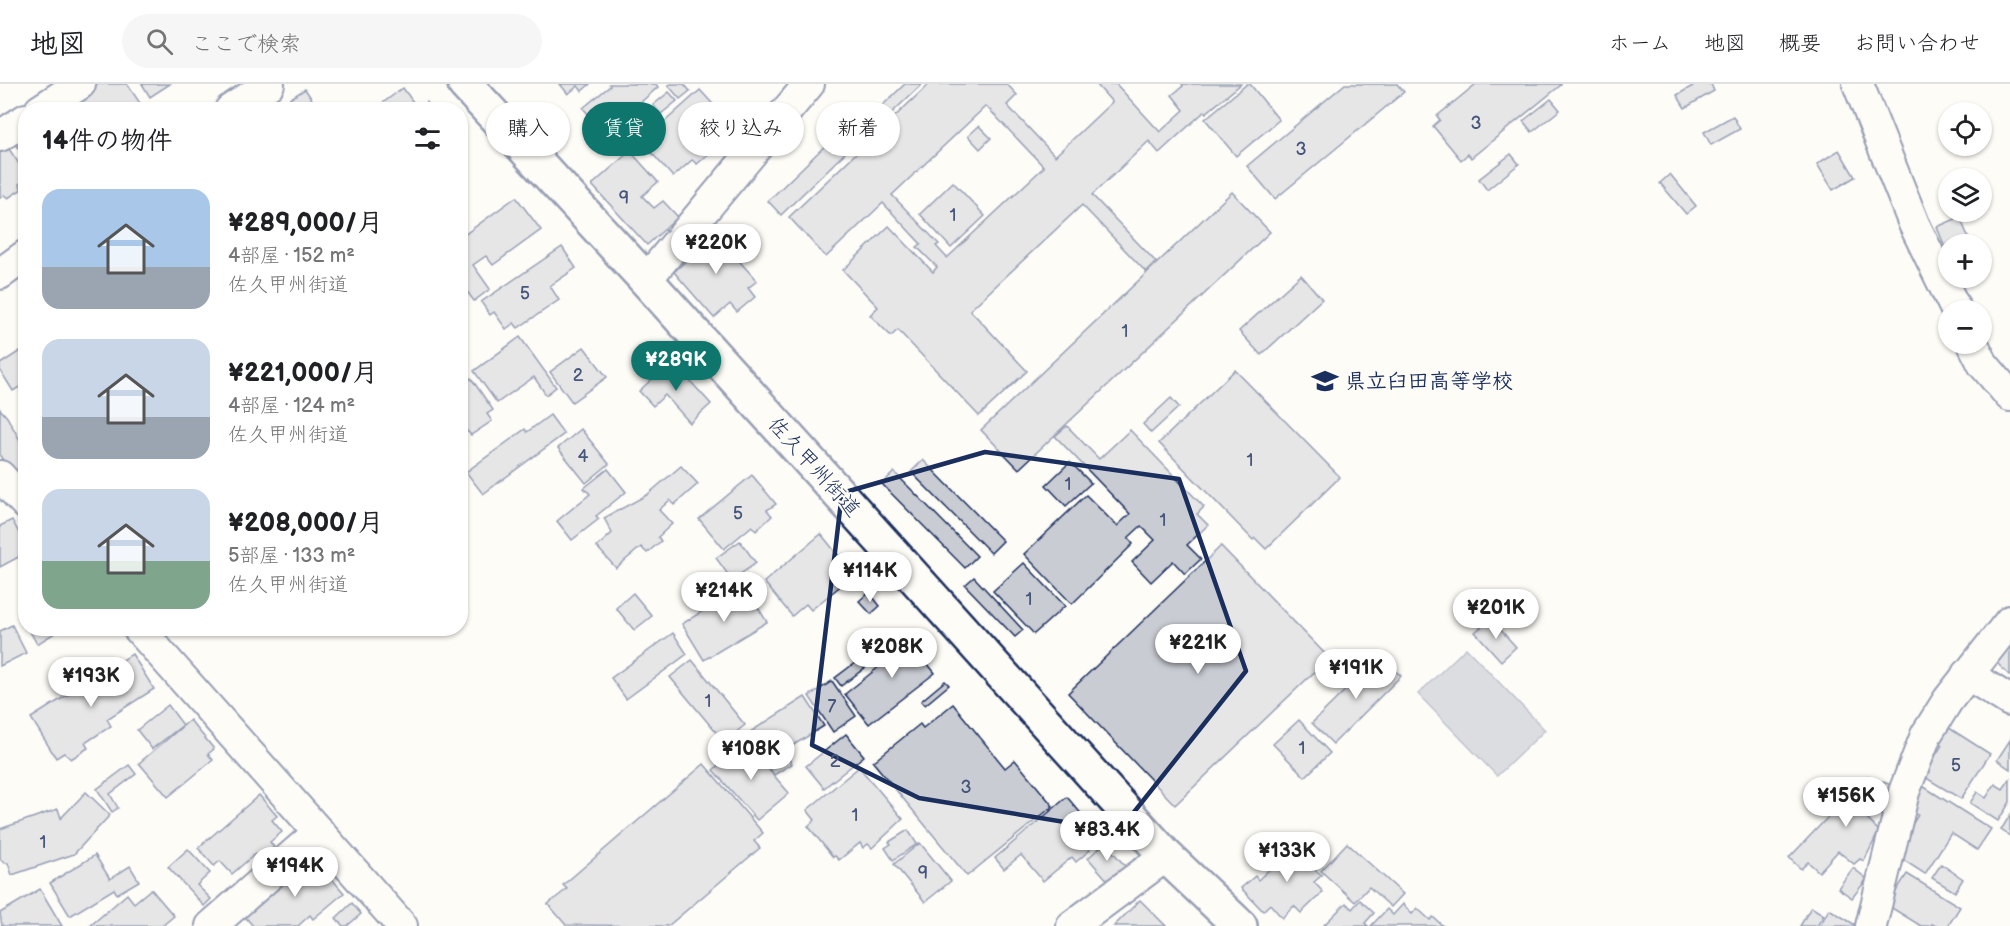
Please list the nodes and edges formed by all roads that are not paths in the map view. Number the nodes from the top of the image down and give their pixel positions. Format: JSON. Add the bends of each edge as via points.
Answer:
{"nodes":[{"id":1,"x":80,"y":84,"type":"edge"},
{"id":2,"x":269,"y":84,"type":"edge"},
{"id":3,"x":465,"y":84,"type":"edge"},
{"id":4,"x":809,"y":84,"type":"edge"},
{"id":5,"x":1858,"y":84,"type":"edge"},
{"id":6,"x":52,"y":102,"type":"edge"},
{"id":7,"x":242,"y":102,"type":"edge"},
{"id":8,"x":18,"y":124,"type":"edge"},
{"id":9,"x":0,"y":136,"type":"edge"},
{"id":10,"x":18,"y":261,"type":"edge"},
{"id":11,"x":0,"y":274,"type":"edge"},
{"id":12,"x":645,"y":280,"type":"junction"},
{"id":13,"x":1951,"y":300,"type":"edge"},
{"id":14,"x":1978,"y":354,"type":"edge"},
{"id":15,"x":2010,"y":396,"type":"edge"},
{"id":16,"x":0,"y":476,"type":"edge"},
{"id":17,"x":18,"y":495,"type":"edge"},
{"id":18,"x":2010,"y":621,"type":"edge"},
{"id":19,"x":145,"y":636,"type":"edge"},
{"id":20,"x":1967,"y":674,"type":"junction"},
{"id":21,"x":2010,"y":701,"type":"edge"},
{"id":22,"x":319,"y":832,"type":"junction"},
{"id":23,"x":1166,"y":856,"type":"junction"},
{"id":24,"x":211,"y":926,"type":"edge"},
{"id":25,"x":402,"y":926,"type":"edge"},
{"id":26,"x":1072,"y":926,"type":"edge"},
{"id":27,"x":1240,"y":926,"type":"edge"},
{"id":28,"x":1871,"y":926,"type":"edge"}],
"edges":[{"from":1,"to":6,"type":"street"},
{"from":2,"to":7,"type":"street"},
{"from":3,"to":12,"type":"street","name":"佐久甲州街道"},
{"from":4,"to":12,"type":"street"},
{"from":5,"to":13,"type":"street","via":[[1914,224]]},
{"from":8,"to":9,"type":"street"},
{"from":10,"to":11,"type":"street"},
{"from":12,"to":23,"type":"street","name":"佐久甲州街道"},
{"from":14,"to":15,"type":"street"},
{"from":16,"to":17,"type":"street"},
{"from":18,"to":20,"type":"street"},
{"from":19,"to":22,"type":"street"},
{"from":20,"to":21,"type":"street"},
{"from":20,"to":28,"type":"street","via":[[1926,735],[1904,792]]},
{"from":22,"to":24,"type":"street"},
{"from":22,"to":25,"type":"street"},
{"from":23,"to":26,"type":"street"},
{"from":23,"to":27,"type":"street","name":"佐久甲州街道"}]}
